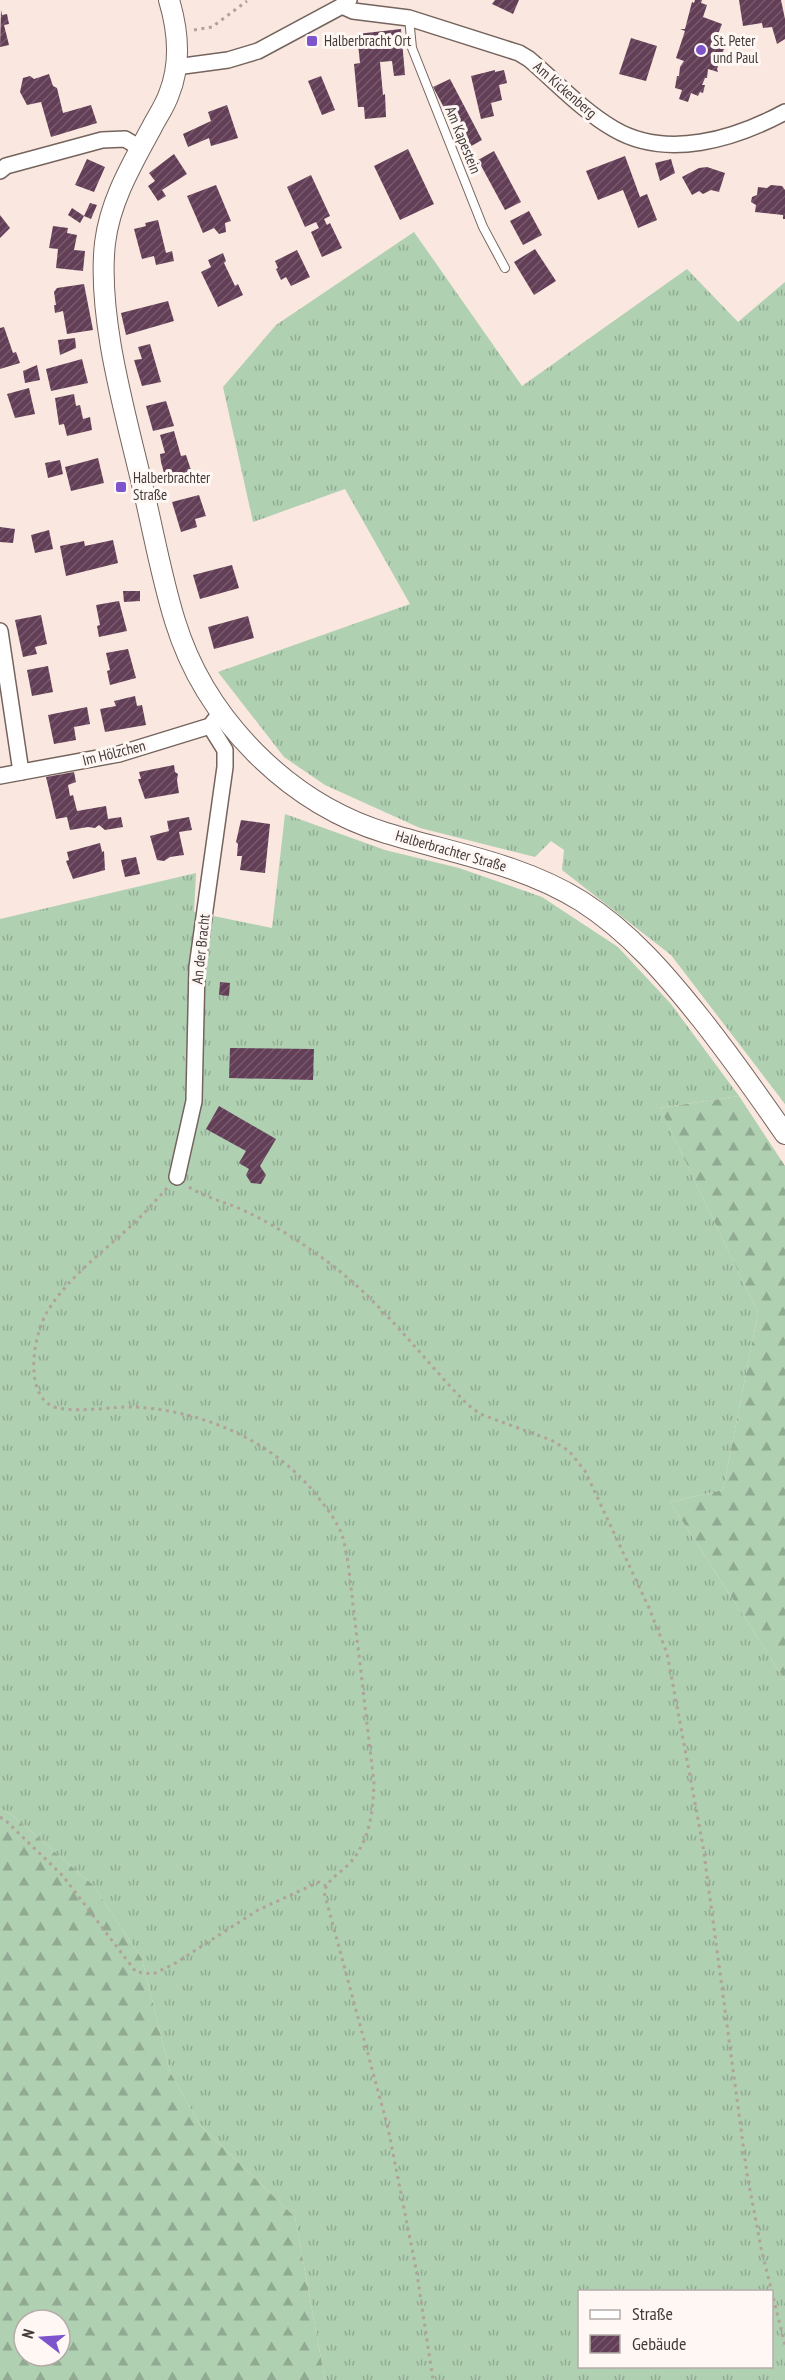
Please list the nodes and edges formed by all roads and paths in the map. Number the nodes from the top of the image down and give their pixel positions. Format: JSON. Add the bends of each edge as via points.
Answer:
{"nodes":[{"id":1,"x":169,"y":0,"type":"edge"},
{"id":2,"x":247,"y":0,"type":"edge"},
{"id":3,"x":344,"y":2,"type":"edge"},
{"id":4,"x":409,"y":18,"type":"junction"},
{"id":5,"x":177,"y":32,"type":"junction"},
{"id":6,"x":176,"y":67,"type":"junction"},
{"id":7,"x":785,"y":112,"type":"edge"},
{"id":8,"x":140,"y":148,"type":"junction"},
{"id":9,"x":0,"y":171,"type":"edge"},
{"id":10,"x":505,"y":268,"type":"dead end"},
{"id":11,"x":0,"y":631,"type":"edge"},
{"id":12,"x":215,"y":719,"type":"junction"},
{"id":13,"x":21,"y":772,"type":"junction"},
{"id":14,"x":0,"y":776,"type":"edge"},
{"id":15,"x":785,"y":1134,"type":"edge"},
{"id":16,"x":177,"y":1177,"type":"junction"},
{"id":17,"x":0,"y":1818,"type":"edge"},
{"id":18,"x":326,"y":1886,"type":"junction"},
{"id":19,"x":771,"y":2290,"type":"edge"},
{"id":20,"x":773,"y":2297,"type":"edge"},
{"id":21,"x":779,"y":2321,"type":"junction"},
{"id":22,"x":785,"y":2325,"type":"edge"},
{"id":23,"x":785,"y":2345,"type":"edge"},
{"id":24,"x":433,"y":2380,"type":"edge"}],
"edges":[{"from":1,"to":5,"type":"main road","name":"Halberbrachter Straße"},
{"from":2,"to":5,"type":"path","via":[[212,27]]},
{"from":3,"to":4,"type":"street","name":"Am Kickenberg","via":[[367,14]]},
{"from":3,"to":6,"type":"street","via":[[258,51],[228,60]]},
{"from":4,"to":7,"type":"street","name":"Am Kickenberg","via":[[519,53],[601,121],[635,139],[667,145],[699,142],[753,127]]},
{"from":4,"to":10,"type":"lane","name":"Am Kapestein","via":[[412,48],[483,227]]},
{"from":5,"to":6,"type":"main road","name":"Halberbrachter Straße"},
{"from":6,"to":8,"type":"main road","name":"Halberbrachter Straße","via":[[169,94]]},
{"from":8,"to":9,"type":"street","via":[[125,139],[102,140],[6,166]]},
{"from":8,"to":12,"type":"main road","name":"Halberbrachter Straße","via":[[114,203],[105,241],[109,325],[117,377],[175,622]]},
{"from":11,"to":13,"type":"street"},
{"from":12,"to":13,"type":"street","name":"Im Hölzchen","via":[[119,754]]},
{"from":12,"to":15,"type":"main road","name":"Halberbrachter Straße","via":[[299,789],[336,813],[385,832],[505,866],[561,889],[607,919],[671,981],[746,1076]]},
{"from":12,"to":16,"type":"street","name":"An der Bracht","via":[[225,750],[225,766],[198,967],[194,1101]]},
{"from":13,"to":14,"type":"street","name":"Im Hölzchen"},
{"from":16,"to":18,"type":"path","via":[[133,1224],[79,1272],[47,1312],[35,1350],[37,1389],[51,1406],[65,1410],[155,1409],[222,1425],[279,1458],[329,1511],[342,1534],[348,1562],[374,1783],[366,1837],[356,1856]]},
{"from":16,"to":19,"type":"path","via":[[207,1197],[280,1230],[320,1256],[361,1288],[467,1404],[480,1414],[551,1440],[569,1451],[585,1471],[667,1653],[703,1846],[747,2174]]},
{"from":17,"to":18,"type":"path","via":[[63,1876],[136,1972],[153,1974],[258,1910],[319,1882]]},
{"from":18,"to":24,"type":"path","via":[[325,1901],[388,2127]]},
{"from":20,"to":21,"type":"path"},
{"from":21,"to":22,"type":"path"},
{"from":21,"to":23,"type":"path"}]}
